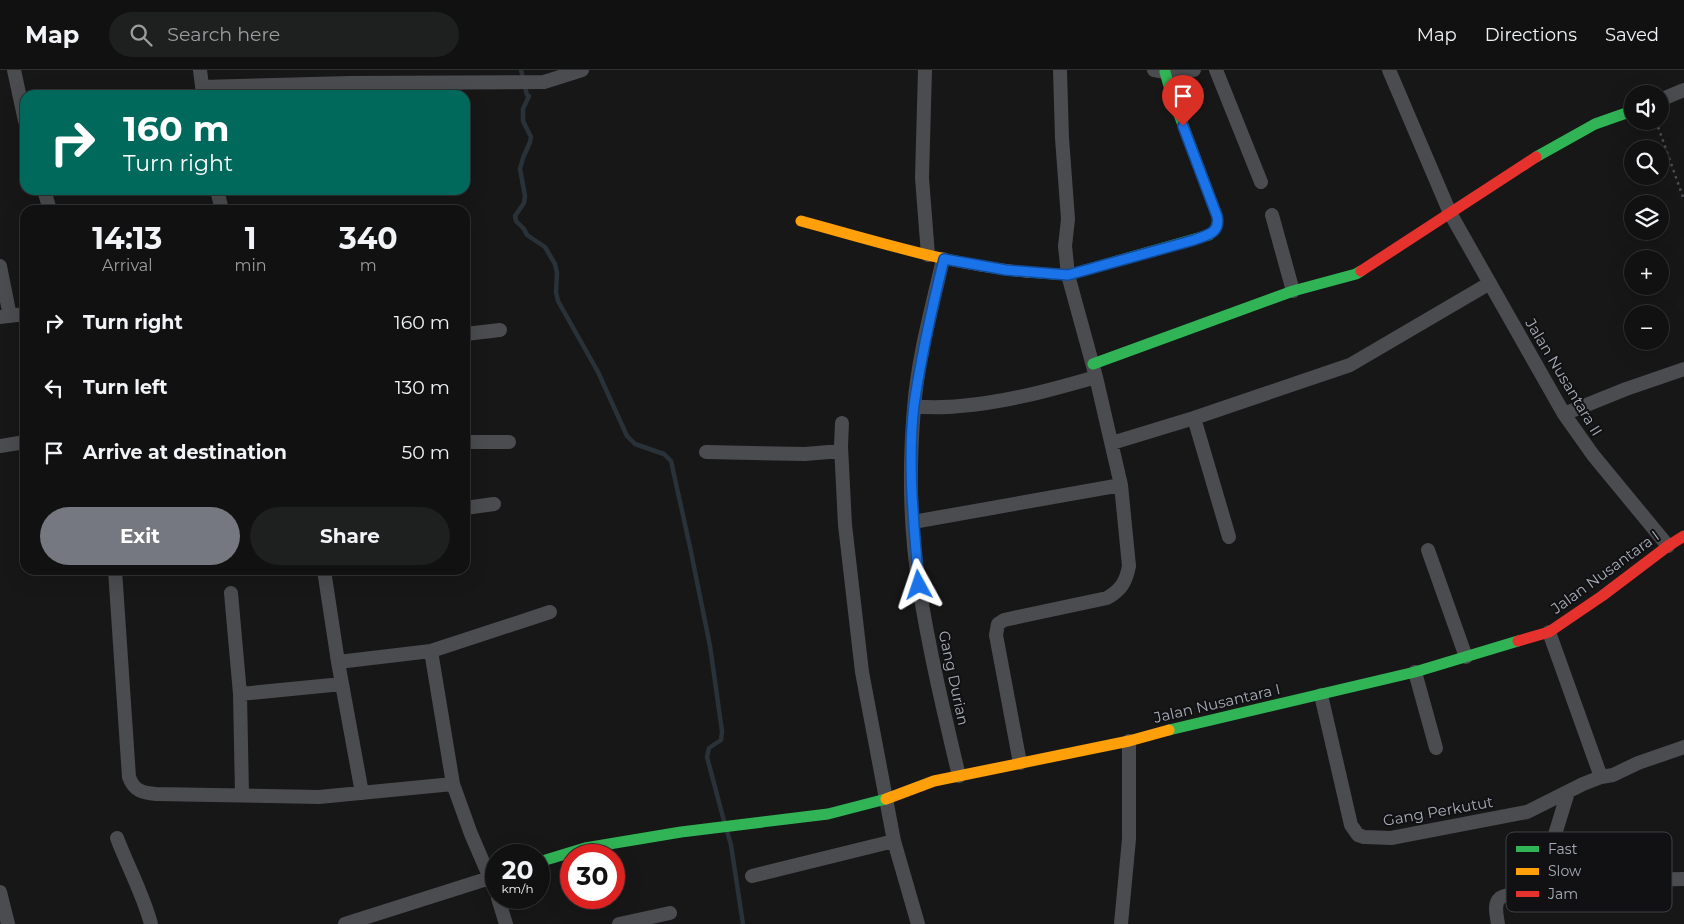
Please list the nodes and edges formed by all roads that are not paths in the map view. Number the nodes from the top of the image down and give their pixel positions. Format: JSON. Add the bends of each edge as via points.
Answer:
{"nodes":[{"id":1,"x":14,"y":70,"type":"edge"},
{"id":2,"x":200,"y":70,"type":"edge"},
{"id":3,"x":582,"y":70,"type":"edge"},
{"id":4,"x":925,"y":70,"type":"edge"},
{"id":5,"x":1060,"y":70,"type":"edge"},
{"id":6,"x":1194,"y":70,"type":"edge"},
{"id":7,"x":1216,"y":70,"type":"edge"},
{"id":8,"x":1389,"y":70,"type":"edge"},
{"id":9,"x":1160,"y":71,"type":"edge"},
{"id":10,"x":203,"y":90,"type":"edge"},
{"id":11,"x":221,"y":90,"type":"edge"},
{"id":12,"x":1684,"y":90,"type":"edge"},
{"id":13,"x":1669,"y":96,"type":"edge"},
{"id":14,"x":20,"y":97,"type":"edge"},
{"id":15,"x":1624,"y":114,"type":"edge"},
{"id":16,"x":1261,"y":182,"type":"dead end"},
{"id":17,"x":1450,"y":213,"type":"junction"},
{"id":18,"x":1272,"y":215,"type":"dead end"},
{"id":19,"x":801,"y":220,"type":"dead end"},
{"id":20,"x":928,"y":255,"type":"junction"},
{"id":21,"x":944,"y":259,"type":"junction"},
{"id":22,"x":0,"y":266,"type":"edge"},
{"id":23,"x":1068,"y":275,"type":"junction"},
{"id":24,"x":1490,"y":283,"type":"junction"},
{"id":25,"x":1293,"y":291,"type":"junction"},
{"id":26,"x":20,"y":315,"type":"edge"},
{"id":27,"x":5,"y":317,"type":"edge"},
{"id":28,"x":500,"y":330,"type":"dead end"},
{"id":29,"x":470,"y":333,"type":"edge"},
{"id":30,"x":1684,"y":369,"type":"edge"},
{"id":31,"x":1094,"y":371,"type":"junction"},
{"id":32,"x":914,"y":407,"type":"junction"},
{"id":33,"x":1564,"y":414,"type":"junction"},
{"id":34,"x":1194,"y":418,"type":"junction"},
{"id":35,"x":842,"y":423,"type":"dead end"},
{"id":36,"x":470,"y":442,"type":"edge"},
{"id":37,"x":509,"y":442,"type":"dead end"},
{"id":38,"x":20,"y":443,"type":"edge"},
{"id":39,"x":1112,"y":444,"type":"junction"},
{"id":40,"x":0,"y":446,"type":"edge"},
{"id":41,"x":706,"y":452,"type":"dead end"},
{"id":42,"x":841,"y":452,"type":"junction"},
{"id":43,"x":1120,"y":485,"type":"junction"},
{"id":44,"x":494,"y":504,"type":"dead end"},
{"id":45,"x":470,"y":507,"type":"edge"},
{"id":46,"x":913,"y":522,"type":"junction"},
{"id":47,"x":1684,"y":536,"type":"edge"},
{"id":48,"x":1229,"y":537,"type":"dead end"},
{"id":49,"x":1668,"y":546,"type":"junction"},
{"id":50,"x":1428,"y":550,"type":"dead end"},
{"id":51,"x":115,"y":575,"type":"edge"},
{"id":52,"x":325,"y":575,"type":"edge"},
{"id":53,"x":231,"y":593,"type":"dead end"},
{"id":54,"x":550,"y":612,"type":"dead end"},
{"id":55,"x":1549,"y":632,"type":"junction"},
{"id":56,"x":431,"y":651,"type":"junction"},
{"id":57,"x":1466,"y":657,"type":"junction"},
{"id":58,"x":338,"y":662,"type":"junction"},
{"id":59,"x":1415,"y":672,"type":"junction"},
{"id":60,"x":342,"y":684,"type":"junction"},
{"id":61,"x":240,"y":694,"type":"junction"},
{"id":62,"x":1321,"y":695,"type":"junction"},
{"id":63,"x":1128,"y":741,"type":"junction"},
{"id":64,"x":1684,"y":747,"type":"edge"},
{"id":65,"x":1436,"y":748,"type":"dead end"},
{"id":66,"x":1020,"y":763,"type":"junction"},
{"id":67,"x":959,"y":776,"type":"junction"},
{"id":68,"x":1601,"y":777,"type":"junction"},
{"id":69,"x":452,"y":784,"type":"junction"},
{"id":70,"x":1568,"y":792,"type":"junction"},
{"id":71,"x":362,"y":793,"type":"junction"},
{"id":72,"x":242,"y":794,"type":"junction"},
{"id":73,"x":886,"y":799,"type":"junction"},
{"id":74,"x":1556,"y":832,"type":"edge"},
{"id":75,"x":117,"y":838,"type":"dead end"},
{"id":76,"x":894,"y":841,"type":"junction"},
{"id":77,"x":550,"y":859,"type":"edge"},
{"id":78,"x":485,"y":861,"type":"edge"},
{"id":79,"x":752,"y":876,"type":"dead end"},
{"id":80,"x":485,"y":879,"type":"edge"},
{"id":81,"x":0,"y":892,"type":"edge"},
{"id":82,"x":1506,"y":896,"type":"edge"},
{"id":83,"x":501,"y":909,"type":"edge"},
{"id":84,"x":670,"y":913,"type":"dead end"},
{"id":85,"x":8,"y":924,"type":"edge"},
{"id":86,"x":151,"y":924,"type":"edge"},
{"id":87,"x":345,"y":924,"type":"edge"},
{"id":88,"x":506,"y":924,"type":"edge"},
{"id":89,"x":619,"y":924,"type":"edge"},
{"id":90,"x":918,"y":924,"type":"edge"},
{"id":91,"x":1121,"y":924,"type":"edge"},
{"id":92,"x":1498,"y":924,"type":"edge"}],
"edges":[{"from":1,"to":14,"type":"street"},
{"from":2,"to":10,"type":"street"},
{"from":3,"to":11,"type":"street","via":[[544,82],[350,83]]},
{"from":4,"to":20,"type":"street","via":[[922,178]]},
{"from":5,"to":23,"type":"street"},
{"from":6,"to":9,"type":"street"},
{"from":7,"to":16,"type":"street"},
{"from":8,"to":17,"type":"street","name":"Jalan Nusantara II"},
{"from":9,"to":23,"type":"street","via":[[1171,93],[1218,226],[1213,233],[1194,240]]},
{"from":12,"to":13,"type":"street"},
{"from":15,"to":17,"type":"street","via":[[1595,124],[1536,157]]},
{"from":17,"to":24,"type":"street","name":"Jalan Nusantara II"},
{"from":17,"to":25,"type":"street","via":[[1356,274]]},
{"from":18,"to":25,"type":"street"},
{"from":19,"to":20,"type":"street"},
{"from":20,"to":21,"type":"street"},
{"from":21,"to":23,"type":"street","via":[[1006,270]]},
{"from":21,"to":32,"type":"street","name":"Gang Durian","via":[[924,341]]},
{"from":22,"to":27,"type":"street"},
{"from":23,"to":31,"type":"street"},
{"from":24,"to":33,"type":"street","name":"Jalan Nusantara II"},
{"from":24,"to":34,"type":"street","via":[[1350,364]]},
{"from":25,"to":31,"type":"street"},
{"from":26,"to":27,"type":"street"},
{"from":28,"to":29,"type":"street"},
{"from":30,"to":33,"type":"street"},
{"from":31,"to":32,"type":"street","via":[[1077,384],[1026,397],[959,407]]},
{"from":31,"to":39,"type":"street"},
{"from":32,"to":46,"type":"street","name":"Gang Durian"},
{"from":33,"to":49,"type":"street","name":"Jalan Nusantara II","via":[[1593,455]]},
{"from":34,"to":39,"type":"street"},
{"from":34,"to":48,"type":"street"},
{"from":35,"to":42,"type":"street"},
{"from":36,"to":37,"type":"street"},
{"from":38,"to":40,"type":"street"},
{"from":39,"to":43,"type":"street"},
{"from":41,"to":42,"type":"street"},
{"from":42,"to":73,"type":"street","via":[[845,525],[862,672]]},
{"from":43,"to":46,"type":"street"},
{"from":43,"to":66,"type":"street","via":[[1129,566],[1122,588],[1107,598],[1004,620],[996,629]]},
{"from":44,"to":45,"type":"street"},
{"from":46,"to":67,"type":"street","name":"Gang Durian","via":[[930,648]]},
{"from":47,"to":49,"type":"street","name":"Jalan Nusantara I"},
{"from":49,"to":55,"type":"street","name":"Jalan Nusantara I"},
{"from":50,"to":57,"type":"street"},
{"from":51,"to":72,"type":"street","via":[[128,768],[132,784],[137,790],[150,794]]},
{"from":52,"to":58,"type":"street"},
{"from":53,"to":61,"type":"street"},
{"from":54,"to":56,"type":"street"},
{"from":55,"to":57,"type":"street","name":"Jalan Nusantara I"},
{"from":55,"to":68,"type":"street"},
{"from":56,"to":58,"type":"street"},
{"from":56,"to":69,"type":"street"},
{"from":57,"to":59,"type":"street","name":"Jalan Nusantara I"},
{"from":58,"to":60,"type":"street"},
{"from":59,"to":62,"type":"street","name":"Jalan Nusantara I"},
{"from":59,"to":65,"type":"street"},
{"from":60,"to":61,"type":"street"},
{"from":60,"to":71,"type":"street"},
{"from":61,"to":72,"type":"street"},
{"from":62,"to":63,"type":"street","name":"Jalan Nusantara I"},
{"from":62,"to":70,"type":"street","name":"Gang Perkutut","via":[[1351,825],[1358,835],[1391,838],[1527,812]]},
{"from":63,"to":66,"type":"street","name":"Jalan Nusantara I"},
{"from":63,"to":91,"type":"street","via":[[1129,839]]},
{"from":64,"to":68,"type":"street","name":"Gang Perkutut"},
{"from":66,"to":67,"type":"street","name":"Jalan Nusantara I"},
{"from":67,"to":73,"type":"street","name":"Jalan Nusantara I","via":[[934,781]]},
{"from":68,"to":70,"type":"street","name":"Gang Perkutut"},
{"from":69,"to":71,"type":"street"},
{"from":69,"to":78,"type":"street"},
{"from":70,"to":74,"type":"street"},
{"from":71,"to":72,"type":"street","via":[[318,796]]},
{"from":73,"to":76,"type":"street"},
{"from":73,"to":77,"type":"street","name":"Jalan Nusantara I","via":[[828,814],[585,848]]},
{"from":75,"to":86,"type":"street"},
{"from":76,"to":79,"type":"street"},
{"from":76,"to":90,"type":"street"},
{"from":80,"to":87,"type":"street"},
{"from":81,"to":85,"type":"street"},
{"from":82,"to":92,"type":"street","via":[[1499,899],[1496,908]]},
{"from":83,"to":88,"type":"street"},
{"from":84,"to":89,"type":"street"}]}
